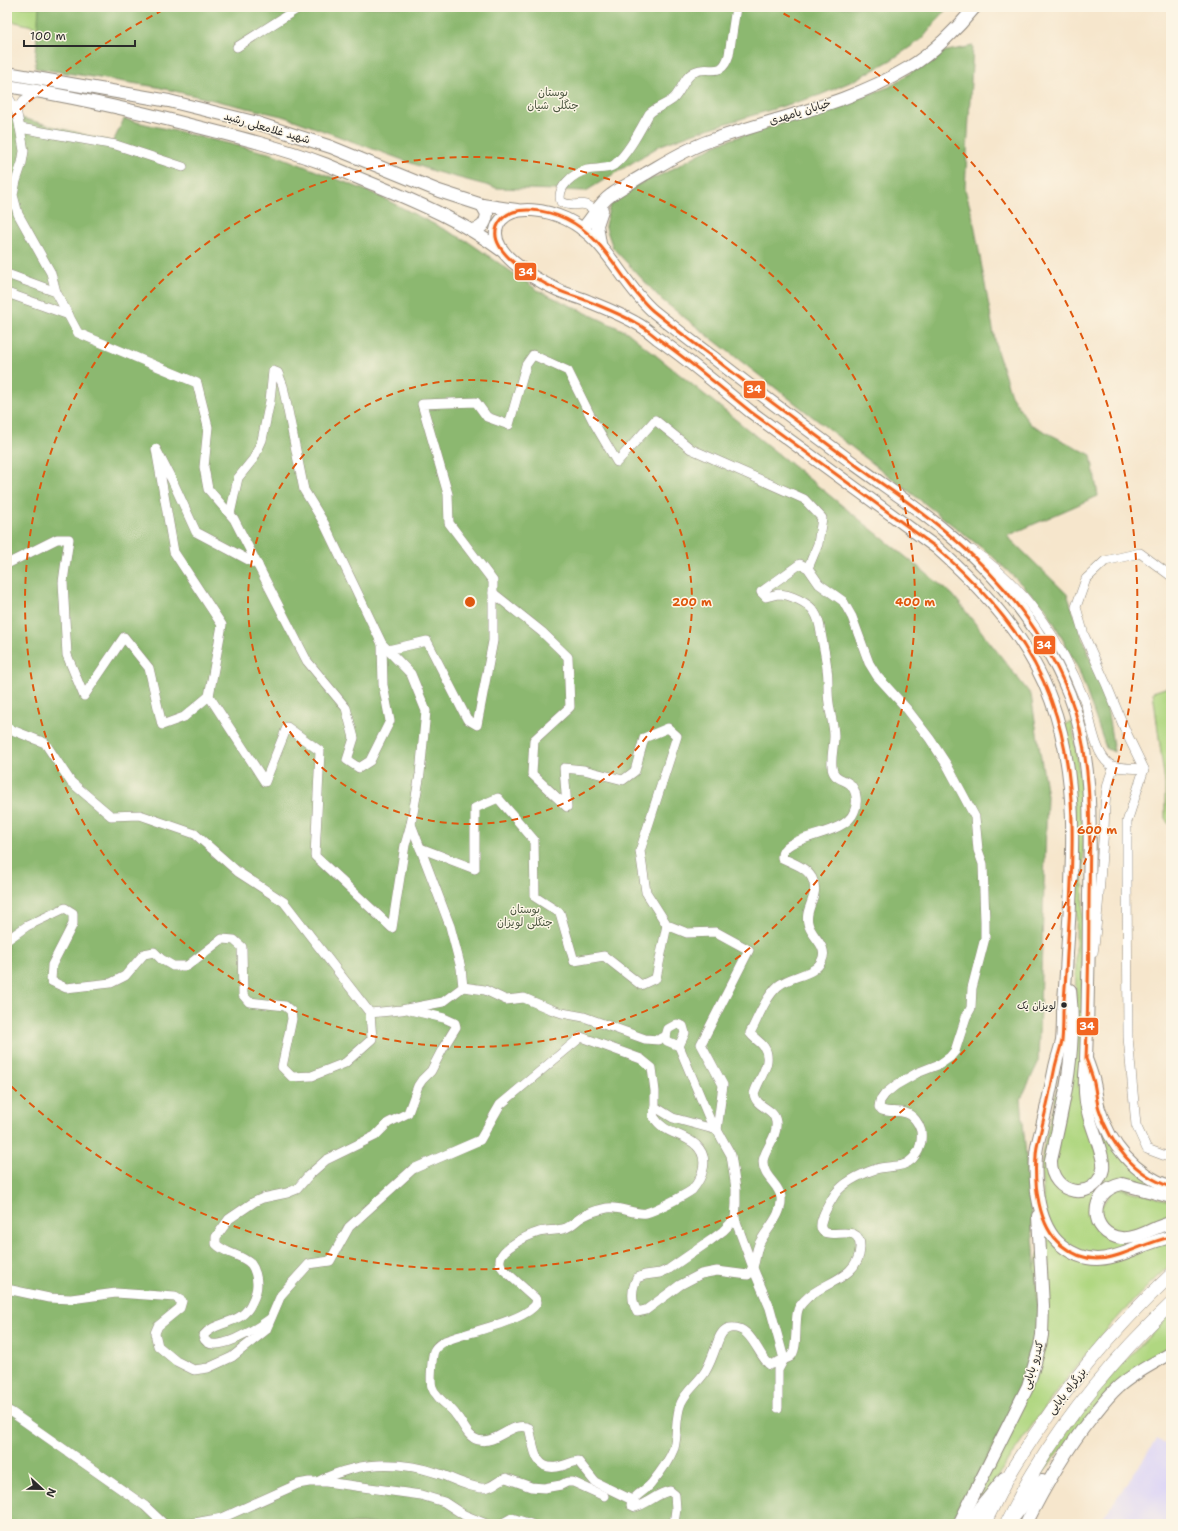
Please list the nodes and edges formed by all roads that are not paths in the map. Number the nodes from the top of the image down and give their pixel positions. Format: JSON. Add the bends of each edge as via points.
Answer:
{"nodes":[{"id":1,"x":300,"y":7,"type":"edge"},
{"id":2,"x":736,"y":7,"type":"edge"},
{"id":3,"x":976,"y":7,"type":"edge"},
{"id":4,"x":237,"y":47,"type":"dead end"},
{"id":5,"x":7,"y":73,"type":"edge"},
{"id":6,"x":7,"y":86,"type":"edge"},
{"id":7,"x":39,"y":91,"type":"junction"},
{"id":8,"x":7,"y":96,"type":"edge"},
{"id":9,"x":16,"y":110,"type":"junction"},
{"id":10,"x":20,"y":128,"type":"junction"},
{"id":11,"x":183,"y":167,"type":"dead end"},
{"id":12,"x":610,"y":195,"type":"junction"},
{"id":13,"x":482,"y":205,"type":"junction"},
{"id":14,"x":518,"y":210,"type":"junction"},
{"id":15,"x":595,"y":212,"type":"junction"},
{"id":16,"x":582,"y":229,"type":"junction"},
{"id":17,"x":472,"y":230,"type":"junction"},
{"id":18,"x":600,"y":244,"type":"junction"},
{"id":19,"x":505,"y":253,"type":"junction"},
{"id":20,"x":7,"y":274,"type":"edge"},
{"id":21,"x":56,"y":292,"type":"junction"},
{"id":22,"x":7,"y":293,"type":"edge"},
{"id":23,"x":69,"y":314,"type":"junction"},
{"id":24,"x":230,"y":514,"type":"junction"},
{"id":25,"x":944,"y":530,"type":"junction"},
{"id":26,"x":7,"y":564,"type":"edge"},
{"id":27,"x":258,"y":565,"type":"junction"},
{"id":28,"x":808,"y":568,"type":"junction"},
{"id":29,"x":1171,"y":576,"type":"edge"},
{"id":30,"x":493,"y":593,"type":"junction"},
{"id":31,"x":385,"y":647,"type":"junction"},
{"id":32,"x":209,"y":696,"type":"junction"},
{"id":33,"x":7,"y":728,"type":"edge"},
{"id":34,"x":1114,"y":767,"type":"junction"},
{"id":35,"x":1144,"y":770,"type":"junction"},
{"id":36,"x":411,"y":824,"type":"junction"},
{"id":37,"x":420,"y":848,"type":"junction"},
{"id":38,"x":667,"y":925,"type":"junction"},
{"id":39,"x":7,"y":940,"type":"edge"},
{"id":40,"x":1067,"y":957,"type":"junction"},
{"id":41,"x":1088,"y":986,"type":"junction"},
{"id":42,"x":464,"y":988,"type":"junction"},
{"id":43,"x":406,"y":1009,"type":"junction"},
{"id":44,"x":370,"y":1013,"type":"junction"},
{"id":45,"x":666,"y":1036,"type":"junction"},
{"id":46,"x":679,"y":1046,"type":"junction"},
{"id":47,"x":1086,"y":1059,"type":"junction"},
{"id":48,"x":655,"y":1106,"type":"junction"},
{"id":49,"x":717,"y":1130,"type":"junction"},
{"id":50,"x":1171,"y":1158,"type":"edge"},
{"id":51,"x":1171,"y":1187,"type":"edge"},
{"id":52,"x":1036,"y":1190,"type":"junction"},
{"id":53,"x":1171,"y":1197,"type":"edge"},
{"id":54,"x":735,"y":1219,"type":"junction"},
{"id":55,"x":1171,"y":1223,"type":"edge"},
{"id":56,"x":1171,"y":1237,"type":"edge"},
{"id":57,"x":754,"y":1268,"type":"junction"},
{"id":58,"x":1171,"y":1274,"type":"edge"},
{"id":59,"x":7,"y":1289,"type":"edge"},
{"id":60,"x":1171,"y":1304,"type":"edge"},
{"id":61,"x":271,"y":1319,"type":"junction"},
{"id":62,"x":1171,"y":1353,"type":"edge"},
{"id":63,"x":784,"y":1359,"type":"junction"},
{"id":64,"x":778,"y":1408,"type":"dead end"},
{"id":65,"x":7,"y":1410,"type":"edge"},
{"id":66,"x":1076,"y":1437,"type":"junction"},
{"id":67,"x":1016,"y":1464,"type":"junction"},
{"id":68,"x":318,"y":1482,"type":"junction"},
{"id":69,"x":604,"y":1496,"type":"dead end"},
{"id":70,"x":632,"y":1500,"type":"junction"},
{"id":71,"x":164,"y":1524,"type":"edge"},
{"id":72,"x":189,"y":1524,"type":"edge"},
{"id":73,"x":486,"y":1524,"type":"edge"},
{"id":74,"x":501,"y":1524,"type":"edge"},
{"id":75,"x":531,"y":1524,"type":"edge"},
{"id":76,"x":674,"y":1524,"type":"edge"},
{"id":77,"x":958,"y":1524,"type":"edge"},
{"id":78,"x":970,"y":1524,"type":"edge"},
{"id":79,"x":984,"y":1524,"type":"edge"},
{"id":80,"x":1007,"y":1524,"type":"edge"},
{"id":81,"x":1026,"y":1524,"type":"edge"}],
"edges":[{"from":1,"to":4,"type":"street"},
{"from":2,"to":15,"type":"street","via":[[729,55],[723,68],[700,70],[690,75],[672,100],[649,114],[613,166],[574,175],[561,190],[561,202],[573,205],[588,204]]},
{"from":3,"to":12,"type":"main road","name":"خیابان یامهدی","via":[[941,43],[909,68],[835,102],[709,141],[679,154]]},
{"from":5,"to":13,"type":"main road","name":"شهید غلامعلی رشید","via":[[169,101],[254,122],[331,147]]},
{"from":6,"to":7,"type":"main road","name":"شهید غلامعلی رشید"},
{"from":7,"to":9,"type":"street","via":[[24,100]]},
{"from":7,"to":17,"type":"main road","name":"شهید غلامعلی رشید","via":[[165,119],[288,151],[429,207]]},
{"from":8,"to":9,"type":"street"},
{"from":9,"to":10,"type":"street"},
{"from":10,"to":11,"type":"street","via":[[116,146]]},
{"from":10,"to":21,"type":"street","via":[[24,151],[13,195],[18,214],[51,273]]},
{"from":12,"to":15,"type":"main road"},
{"from":12,"to":18,"type":"main road","via":[[597,225]]},
{"from":13,"to":14,"type":"main road","name":"شهید غلامعلی رشید"},
{"from":13,"to":17,"type":"main road","via":[[487,214],[486,222]]},
{"from":14,"to":16,"type":"main road","name":"شهید غلامعلی رشید","via":[[552,214]]},
{"from":14,"to":19,"type":"main road","via":[[500,221],[496,231],[497,242]]},
{"from":15,"to":16,"type":"main road"},
{"from":16,"to":18,"type":"main road","name":"شهید غلامعلی رشید"},
{"from":17,"to":19,"type":"main road","name":"شهید غلامعلی رشید"},
{"from":18,"to":25,"type":"main road","name":"شهید غلامعلی رشید","via":[[632,290],[672,326]]},
{"from":19,"to":40,"type":"main road","via":[[521,270],[542,283],[638,324],[681,354],[748,409],[937,548],[988,597],[1025,647],[1040,674],[1061,730],[1067,762],[1072,833]]},
{"from":20,"to":21,"type":"street"},
{"from":21,"to":23,"type":"street"},
{"from":22,"to":23,"type":"street"},
{"from":23,"to":24,"type":"street","via":[[78,333],[197,383],[208,427],[204,467],[208,489]]},
{"from":24,"to":27,"type":"street"},
{"from":24,"to":31,"type":"street","via":[[238,478],[254,458],[262,440],[273,371],[278,373],[283,386],[304,490],[324,523]]},
{"from":25,"to":34,"type":"street","via":[[991,563],[1021,592],[1045,623],[1058,643],[1085,700],[1098,749],[1102,757]]},
{"from":25,"to":41,"type":"main road","via":[[999,581],[1022,611],[1040,638],[1069,695],[1084,756],[1088,790]]},
{"from":26,"to":32,"type":"street","via":[[57,539],[68,539],[63,582],[67,655],[84,696],[124,637],[149,668],[162,725],[184,717]]},
{"from":27,"to":31,"type":"street","via":[[307,661],[346,708],[354,738],[347,760],[359,768],[370,761],[390,721],[383,685]]},
{"from":27,"to":32,"type":"street","via":[[196,532],[156,449],[174,552],[222,625]]},
{"from":28,"to":30,"type":"street","via":[[818,544],[822,518],[804,499],[691,449],[655,420],[617,462],[568,371],[533,355],[526,365],[509,425],[487,417],[476,402],[422,404],[448,494],[449,523],[493,581]]},
{"from":28,"to":57,"type":"street","via":[[800,564],[761,592],[766,597],[779,594],[798,600],[815,612],[828,669],[829,703],[834,735],[832,768],[843,781],[851,784],[855,790],[856,804],[852,818],[846,823],[824,834],[789,844],[782,853],[782,858],[803,869],[812,879],[815,888],[807,920],[809,930],[824,952],[823,960],[818,966],[784,981],[770,995],[750,1033],[767,1052],[768,1061],[754,1094],[758,1103],[770,1111],[776,1122],[776,1130],[763,1162],[781,1198],[775,1219],[760,1243]]},
{"from":28,"to":63,"type":"street","via":[[820,584],[843,601],[877,676],[930,739],[970,805],[975,817],[978,850],[983,864],[986,921],[982,950],[972,988],[971,1008],[955,1050],[950,1058],[940,1064],[896,1085],[880,1102],[879,1107],[882,1110],[906,1113],[917,1122],[921,1138],[917,1154],[905,1164],[877,1168],[851,1179],[836,1193],[821,1228],[824,1232],[847,1232],[854,1235],[859,1241],[858,1256],[854,1266],[846,1274],[806,1298],[798,1308],[794,1352]]},
{"from":29,"to":35,"type":"street","via":[[1140,553],[1105,561],[1086,579],[1076,607],[1084,635]]},
{"from":30,"to":31,"type":"street","via":[[493,641],[477,725],[467,719],[427,641]]},
{"from":30,"to":38,"type":"street","via":[[542,632],[568,657],[570,707],[534,740],[532,774],[567,807],[564,768],[584,770],[622,780],[635,771],[644,738],[668,728],[677,736],[640,851],[646,892]]},
{"from":31,"to":36,"type":"street","via":[[411,674],[426,711],[420,774]]},
{"from":32,"to":36,"type":"street","via":[[265,782],[287,727],[320,751],[315,856],[392,928],[405,845]]},
{"from":33,"to":44,"type":"street","via":[[45,743],[71,782],[111,816],[140,815],[195,834],[238,872],[284,902]]},
{"from":34,"to":35,"type":"street"},
{"from":34,"to":41,"type":"street","via":[[1105,798],[1098,911]]},
{"from":35,"to":50,"type":"street","via":[[1127,822],[1128,1037],[1136,1125],[1147,1149]]},
{"from":36,"to":37,"type":"street"},
{"from":37,"to":38,"type":"street","via":[[476,869],[475,808],[498,798],[534,840],[535,897],[560,913],[574,961],[604,956],[641,985],[656,978]]},
{"from":37,"to":42,"type":"street","via":[[450,926]]},
{"from":38,"to":49,"type":"street","via":[[687,933],[716,932],[749,950],[702,1044],[723,1085]]},
{"from":39,"to":44,"type":"street","via":[[27,926],[64,908],[73,913],[73,924],[52,964],[51,981],[66,988],[111,983],[125,976],[144,954],[154,952],[173,966],[187,966],[222,939],[234,940],[242,947],[243,995],[249,1002],[285,1006],[291,1011],[292,1019],[282,1067],[292,1077],[312,1076],[345,1063],[372,1039]]},
{"from":40,"to":47,"type":"main road","via":[[1073,1015],[1072,1045],[1067,1086],[1051,1166],[1058,1184],[1073,1191],[1087,1190],[1100,1178],[1103,1165],[1088,1115],[1084,1081]]},
{"from":40,"to":52,"type":"main road","via":[[1062,1042],[1036,1154]]},
{"from":41,"to":47,"type":"main road"},
{"from":42,"to":43,"type":"street","via":[[443,1002]]},
{"from":42,"to":45,"type":"street","via":[[485,990],[506,1000],[524,998],[556,1011],[584,1017],[645,1039],[658,1040]]},
{"from":43,"to":44,"type":"street"},
{"from":43,"to":61,"type":"street","via":[[444,1018],[455,1022],[456,1027],[431,1071],[418,1086],[408,1113],[388,1123],[375,1136],[326,1160],[297,1189],[254,1202],[229,1219],[216,1236],[216,1244],[220,1248],[251,1264],[257,1278],[257,1287],[246,1313],[208,1331],[203,1336],[205,1341],[216,1345],[235,1340]]},
{"from":45,"to":46,"type":"street","via":[[667,1041]]},
{"from":45,"to":46,"type":"street","via":[[668,1029],[677,1024],[683,1026],[685,1033]]},
{"from":46,"to":49,"type":"street","via":[[710,1120]]},
{"from":47,"to":51,"type":"main road","via":[[1094,1080],[1099,1109],[1113,1141],[1143,1174]]},
{"from":48,"to":49,"type":"street","via":[[673,1118]]},
{"from":48,"to":61,"type":"street","via":[[652,1068],[641,1059],[581,1037],[500,1105],[480,1140],[413,1169],[350,1227],[330,1261],[309,1264],[281,1295]]},
{"from":48,"to":70,"type":"street","via":[[653,1116],[660,1126],[701,1151],[703,1169],[692,1190],[646,1213],[614,1208],[592,1212],[565,1228],[539,1232],[511,1246],[501,1257],[501,1266],[535,1298],[536,1306],[507,1321],[445,1341],[438,1345],[432,1358],[432,1388],[474,1438],[491,1440],[514,1428],[525,1426],[529,1428],[535,1455],[543,1465],[555,1468],[578,1461],[595,1482]]},
{"from":49,"to":54,"type":"street","via":[[731,1155],[736,1189]]},
{"from":52,"to":56,"type":"main road","via":[[1047,1228],[1060,1244],[1076,1255],[1097,1260],[1116,1257]]},
{"from":52,"to":77,"type":"main road","name":"کندرو بابایی","via":[[1043,1306],[1040,1346],[1028,1386]]},
{"from":53,"to":55,"type":"main road","via":[[1122,1184],[1104,1192],[1096,1212],[1101,1226],[1120,1238],[1134,1237]]},
{"from":54,"to":57,"type":"street"},
{"from":54,"to":57,"type":"street","via":[[723,1232],[669,1269],[637,1278],[633,1287],[634,1305],[637,1312],[646,1310],[680,1285],[701,1274],[717,1272],[748,1275]]},
{"from":57,"to":63,"type":"street","via":[[770,1308]]},
{"from":58,"to":67,"type":"highway","name":"بزرگراه بابایی","via":[[1094,1356],[1050,1412]]},
{"from":59,"to":61,"type":"street","via":[[49,1298],[71,1299],[116,1293],[175,1297],[182,1301],[180,1308],[158,1326],[155,1333],[158,1346],[176,1361],[194,1370],[208,1368],[232,1357],[266,1330]]},
{"from":60,"to":80,"type":"highway","name":"بزرگراه بابایی","via":[[1109,1368],[1065,1424],[1032,1474]]},
{"from":62,"to":66,"type":"main road","via":[[1116,1388]]},
{"from":63,"to":64,"type":"street","via":[[778,1370]]},
{"from":63,"to":70,"type":"street","via":[[770,1365],[744,1332],[726,1329],[721,1334],[704,1373],[681,1402],[674,1447],[669,1459],[651,1484]]},
{"from":65,"to":71,"type":"street","via":[[145,1506]]},
{"from":66,"to":80,"type":"main road"},
{"from":66,"to":81,"type":"main road","via":[[1049,1479]]},
{"from":67,"to":78,"type":"main road"},
{"from":67,"to":79,"type":"highway","name":"بزرگراه بابایی"},
{"from":68,"to":69,"type":"street","via":[[336,1473],[361,1467],[395,1464],[430,1470],[477,1487],[490,1487],[506,1478],[531,1487],[544,1488],[573,1482]]},
{"from":68,"to":72,"type":"street","via":[[298,1484],[222,1518]]},
{"from":68,"to":73,"type":"street","via":[[421,1495],[444,1502],[464,1515]]},
{"from":70,"to":76,"type":"street","via":[[631,1505],[635,1507],[670,1491],[677,1501]]},
{"from":74,"to":75,"type":"street","via":[[512,1518]]}]}
